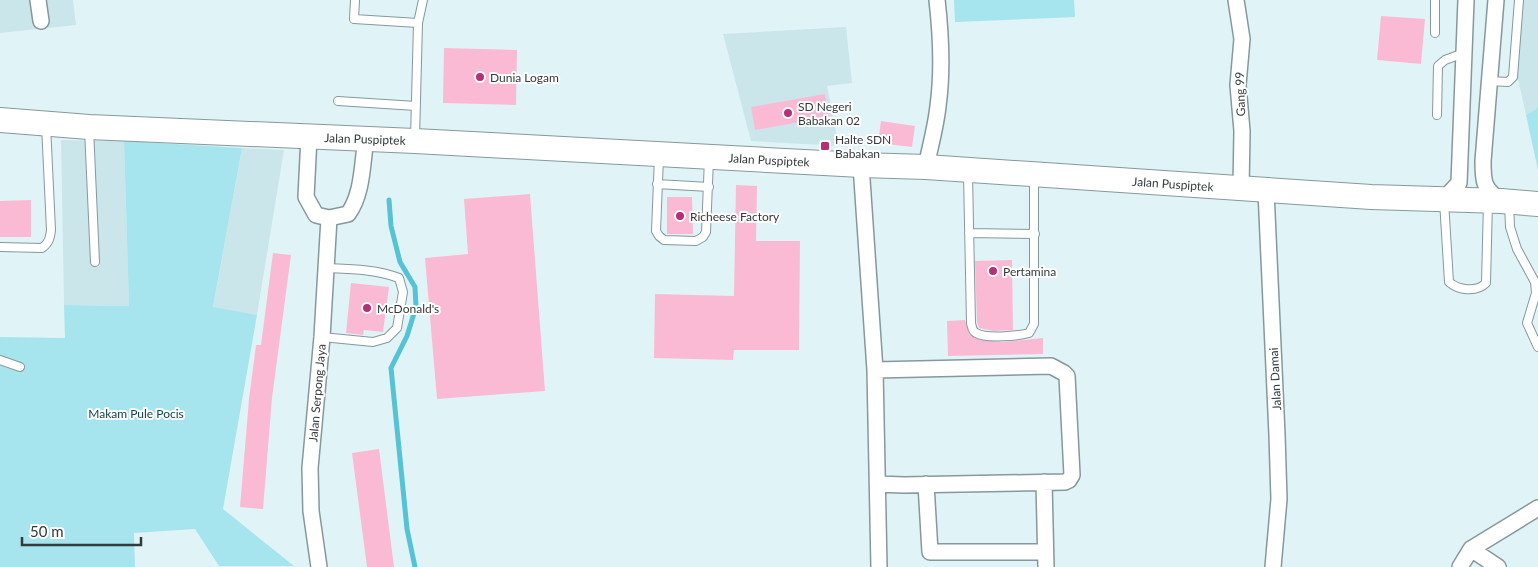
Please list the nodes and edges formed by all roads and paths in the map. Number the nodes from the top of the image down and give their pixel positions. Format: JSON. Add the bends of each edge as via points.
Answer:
{"nodes":[{"id":1,"x":38,"y":0,"type":"edge"},
{"id":2,"x":355,"y":0,"type":"edge"},
{"id":3,"x":422,"y":0,"type":"edge"},
{"id":4,"x":936,"y":0,"type":"edge"},
{"id":5,"x":1236,"y":0,"type":"edge"},
{"id":6,"x":1435,"y":0,"type":"edge"},
{"id":7,"x":1466,"y":0,"type":"edge"},
{"id":8,"x":1496,"y":0,"type":"edge"},
{"id":9,"x":1520,"y":0,"type":"edge"},
{"id":10,"x":41,"y":21,"type":"dead end"},
{"id":11,"x":418,"y":23,"type":"junction"},
{"id":12,"x":1434,"y":33,"type":"dead end"},
{"id":13,"x":1464,"y":53,"type":"junction"},
{"id":14,"x":1489,"y":81,"type":"junction"},
{"id":15,"x":338,"y":100,"type":"dead end"},
{"id":16,"x":416,"y":106,"type":"junction"},
{"id":17,"x":1437,"y":115,"type":"dead end"},
{"id":18,"x":0,"y":120,"type":"edge"},
{"id":19,"x":46,"y":123,"type":"junction"},
{"id":20,"x":89,"y":127,"type":"junction"},
{"id":21,"x":310,"y":137,"type":"junction"},
{"id":22,"x":366,"y":139,"type":"junction"},
{"id":23,"x":415,"y":141,"type":"junction"},
{"id":24,"x":659,"y":154,"type":"junction"},
{"id":25,"x":709,"y":157,"type":"junction"},
{"id":26,"x":861,"y":165,"type":"junction"},
{"id":27,"x":926,"y":167,"type":"junction"},
{"id":28,"x":968,"y":170,"type":"junction"},
{"id":29,"x":1034,"y":174,"type":"junction"},
{"id":30,"x":657,"y":184,"type":"junction"},
{"id":31,"x":709,"y":187,"type":"junction"},
{"id":32,"x":1241,"y":189,"type":"junction"},
{"id":33,"x":1266,"y":190,"type":"junction"},
{"id":34,"x":1444,"y":198,"type":"junction"},
{"id":35,"x":1499,"y":201,"type":"junction"},
{"id":36,"x":1538,"y":204,"type":"edge"},
{"id":37,"x":329,"y":218,"type":"junction"},
{"id":38,"x":969,"y":233,"type":"junction"},
{"id":39,"x":1035,"y":234,"type":"junction"},
{"id":40,"x":0,"y":247,"type":"edge"},
{"id":41,"x":95,"y":262,"type":"dead end"},
{"id":42,"x":325,"y":268,"type":"junction"},
{"id":43,"x":322,"y":336,"type":"junction"},
{"id":44,"x":1538,"y":347,"type":"edge"},
{"id":45,"x":0,"y":360,"type":"edge"},
{"id":46,"x":20,"y":367,"type":"dead end"},
{"id":47,"x":875,"y":370,"type":"junction"},
{"id":48,"x":1044,"y":482,"type":"junction"},
{"id":49,"x":878,"y":484,"type":"junction"},
{"id":50,"x":926,"y":484,"type":"junction"},
{"id":51,"x":1538,"y":508,"type":"edge"},
{"id":52,"x":1472,"y":549,"type":"junction"},
{"id":53,"x":1045,"y":552,"type":"junction"},
{"id":54,"x":319,"y":567,"type":"edge"},
{"id":55,"x":879,"y":567,"type":"edge"},
{"id":56,"x":1046,"y":567,"type":"edge"},
{"id":57,"x":1273,"y":567,"type":"edge"},
{"id":58,"x":1460,"y":567,"type":"edge"},
{"id":59,"x":1498,"y":567,"type":"edge"}],
"edges":[{"from":1,"to":10,"type":"street"},
{"from":2,"to":11,"type":"lane","via":[[354,19]]},
{"from":3,"to":11,"type":"lane"},
{"from":4,"to":27,"type":"street","via":[[942,58],[941,83]]},
{"from":5,"to":32,"type":"street","name":"Gang 99","via":[[1242,39],[1238,85],[1242,131]]},
{"from":6,"to":12,"type":"lane"},
{"from":7,"to":13,"type":"street"},
{"from":8,"to":14,"type":"street"},
{"from":9,"to":14,"type":"lane","via":[[1513,77],[1508,82]]},
{"from":11,"to":16,"type":"lane"},
{"from":13,"to":17,"type":"lane","via":[[1438,66]]},
{"from":13,"to":34,"type":"street","via":[[1459,183]]},
{"from":14,"to":35,"type":"street","via":[[1483,176],[1485,186]]},
{"from":15,"to":16,"type":"lane"},
{"from":16,"to":23,"type":"lane"},
{"from":18,"to":19,"type":"main road","name":"Jalan Puspiptek"},
{"from":19,"to":20,"type":"main road","name":"Jalan Puspiptek"},
{"from":19,"to":40,"type":"lane","via":[[50,239],[42,248]]},
{"from":20,"to":21,"type":"main road","name":"Jalan Puspiptek"},
{"from":20,"to":41,"type":"lane"},
{"from":21,"to":22,"type":"main road","name":"Jalan Puspiptek"},
{"from":21,"to":37,"type":"street","via":[[306,197],[316,216]]},
{"from":22,"to":23,"type":"main road","name":"Jalan Puspiptek"},
{"from":22,"to":37,"type":"street","via":[[354,206],[348,214]]},
{"from":23,"to":24,"type":"main road","name":"Jalan Puspiptek"},
{"from":24,"to":25,"type":"main road","name":"Jalan Puspiptek"},
{"from":24,"to":30,"type":"lane"},
{"from":25,"to":26,"type":"main road","name":"Jalan Puspiptek"},
{"from":25,"to":31,"type":"lane"},
{"from":26,"to":27,"type":"main road","name":"Jalan Puspiptek"},
{"from":26,"to":47,"type":"street"},
{"from":27,"to":28,"type":"main road","name":"Jalan Puspiptek"},
{"from":28,"to":29,"type":"main road","name":"Jalan Puspiptek"},
{"from":28,"to":38,"type":"lane"},
{"from":29,"to":32,"type":"main road","name":"Jalan Puspiptek"},
{"from":29,"to":39,"type":"lane"},
{"from":30,"to":31,"type":"lane"},
{"from":30,"to":31,"type":"lane","via":[[656,231],[664,240],[696,241],[703,237],[708,227]]},
{"from":32,"to":33,"type":"main road","name":"Jalan Puspiptek"},
{"from":33,"to":34,"type":"main road","name":"Jalan Puspiptek"},
{"from":33,"to":57,"type":"street","name":"Jalan Damai","via":[[1279,490]]},
{"from":34,"to":35,"type":"main road","name":"Jalan Puspiptek"},
{"from":34,"to":35,"type":"lane","via":[[1449,282],[1455,288],[1471,289],[1481,288],[1486,283]]},
{"from":35,"to":36,"type":"main road","name":"Jalan Puspiptek"},
{"from":35,"to":44,"type":"lane","via":[[1517,249],[1535,282],[1536,293],[1527,323]]},
{"from":37,"to":42,"type":"street","name":"Jalan Serpong Jaya"},
{"from":38,"to":39,"type":"lane"},
{"from":38,"to":39,"type":"lane","via":[[972,330],[989,336],[1029,333],[1034,324]]},
{"from":42,"to":43,"type":"street","name":"Jalan Serpong Jaya"},
{"from":42,"to":43,"type":"lane","via":[[391,275],[399,278],[403,292],[397,328],[387,338],[373,342]]},
{"from":43,"to":54,"type":"street","name":"Jalan Serpong Jaya","via":[[310,468],[311,511]]},
{"from":45,"to":46,"type":"lane"},
{"from":47,"to":48,"type":"street","via":[[1051,366],[1064,372],[1067,376],[1072,475],[1065,482]]},
{"from":47,"to":49,"type":"street"},
{"from":48,"to":50,"type":"street"},
{"from":48,"to":53,"type":"street"},
{"from":49,"to":50,"type":"street"},
{"from":49,"to":55,"type":"street"},
{"from":50,"to":53,"type":"street","via":[[930,552]]},
{"from":51,"to":52,"type":"street"},
{"from":52,"to":58,"type":"street"},
{"from":52,"to":59,"type":"street"},
{"from":53,"to":56,"type":"street"}]}
